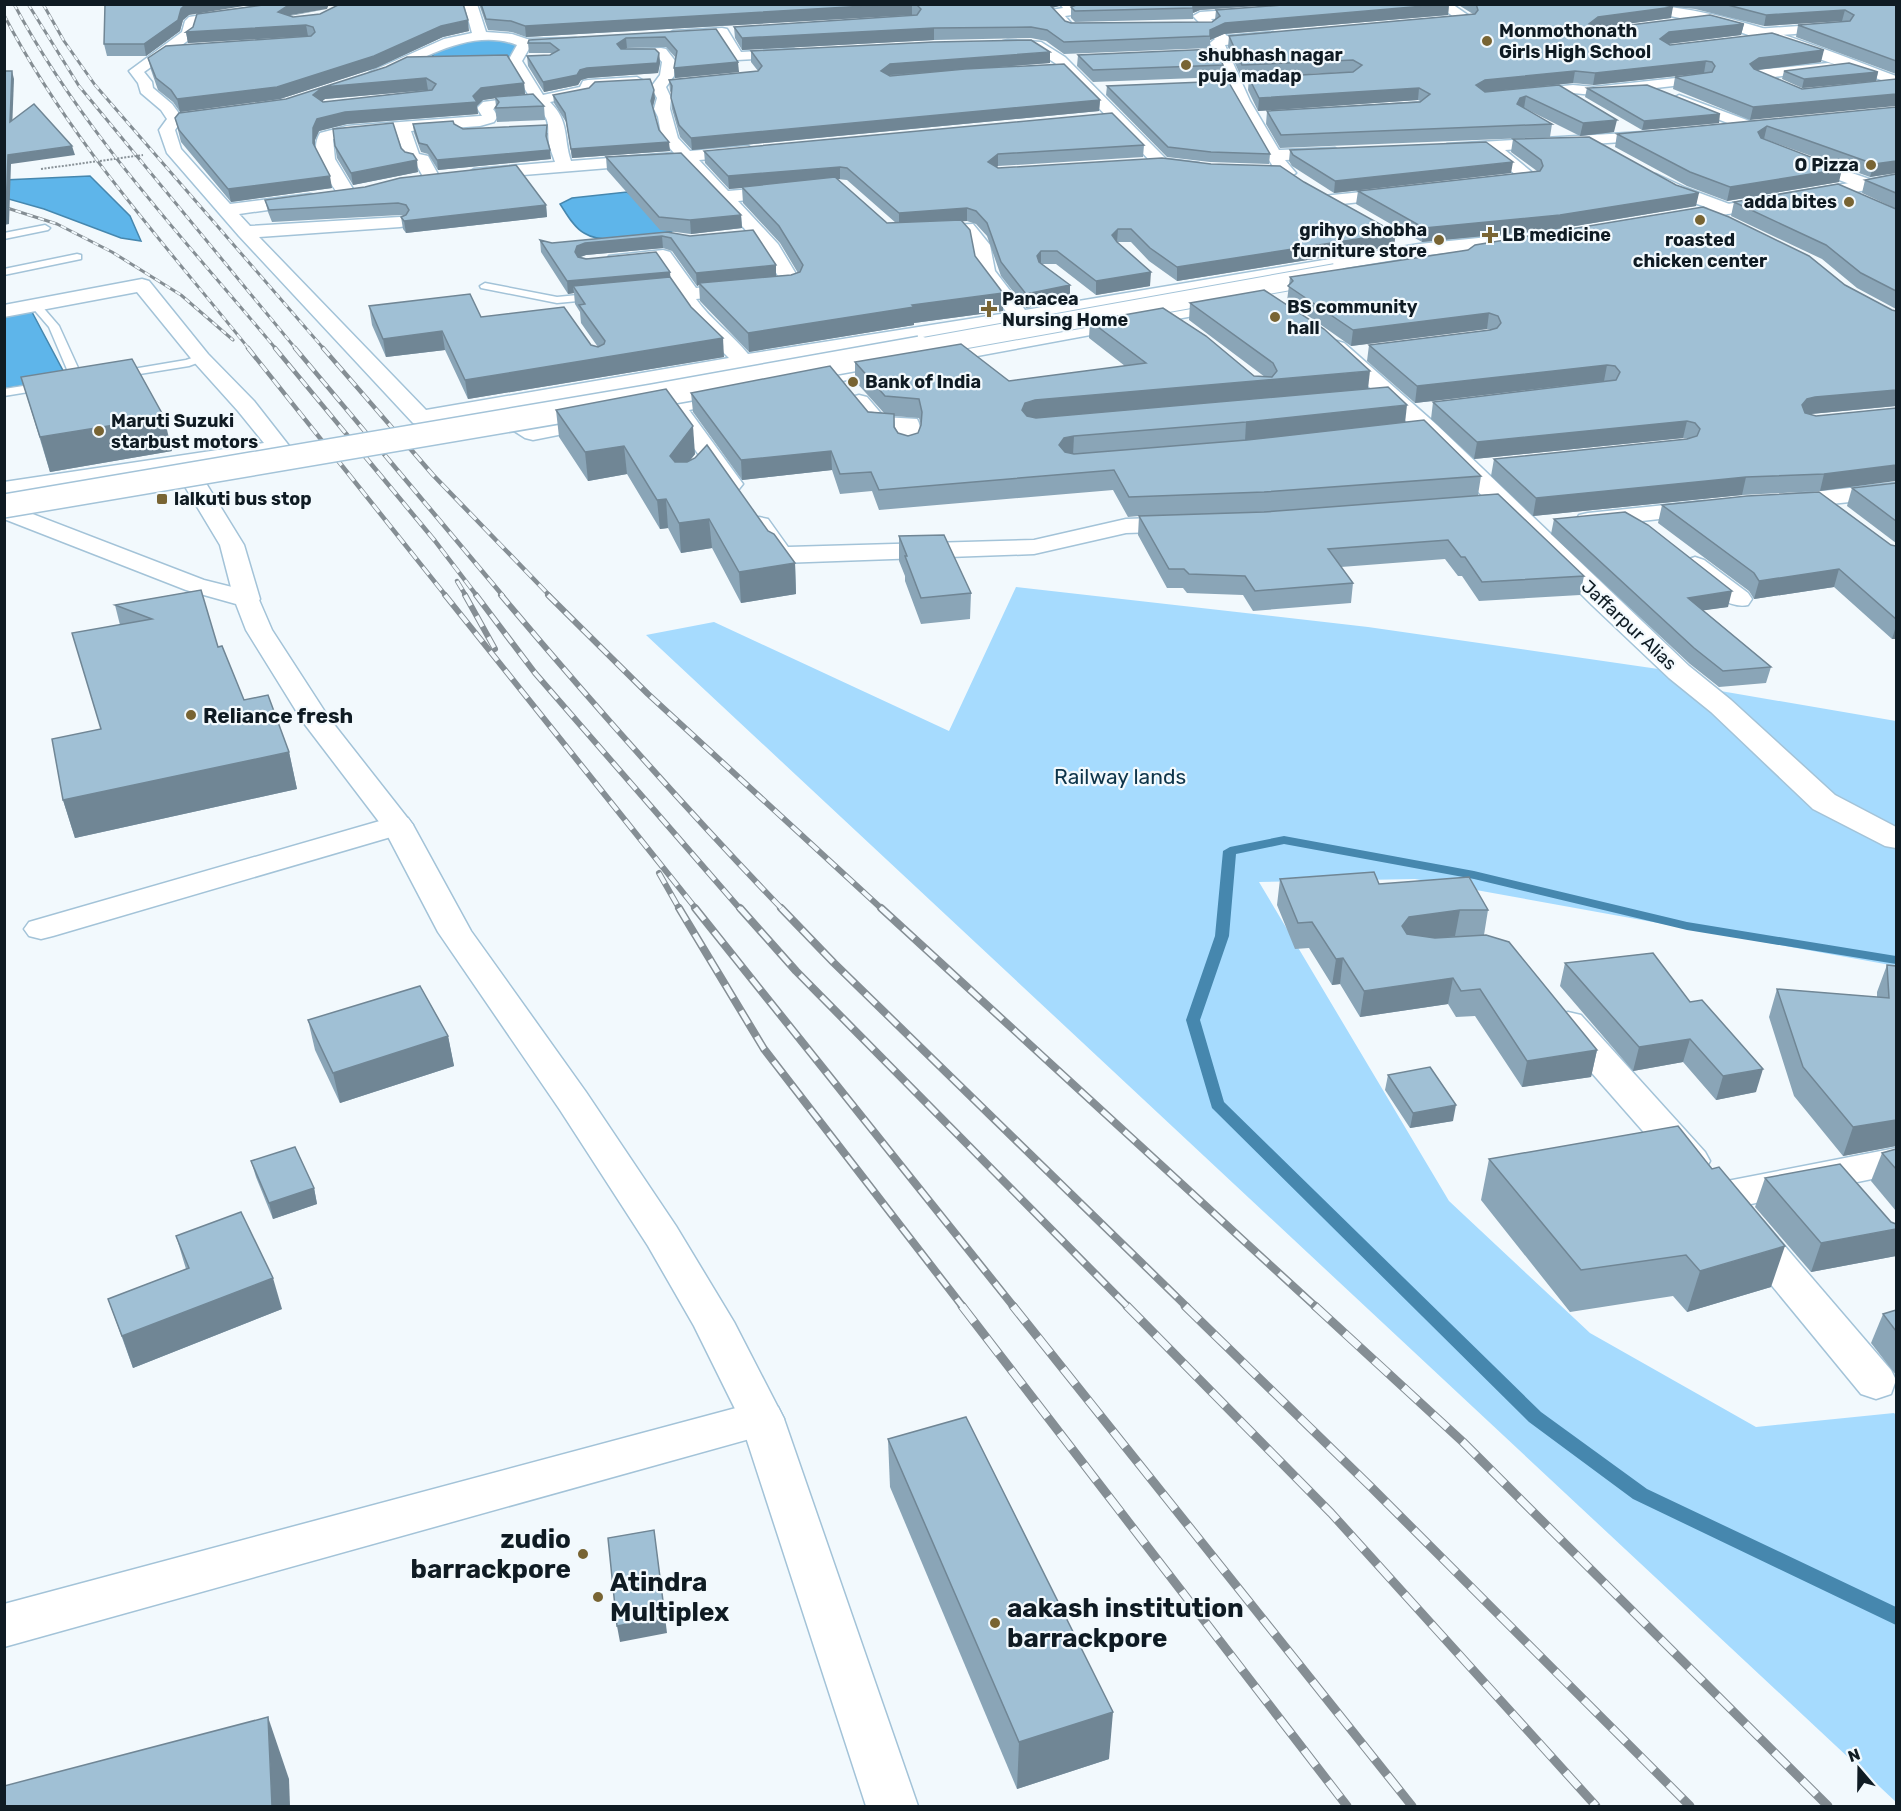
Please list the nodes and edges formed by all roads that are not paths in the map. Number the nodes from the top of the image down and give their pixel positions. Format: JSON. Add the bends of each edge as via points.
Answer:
{"nodes":[{"id":1,"x":215,"y":4,"type":"edge"},
{"id":2,"x":311,"y":4,"type":"edge"},
{"id":3,"x":470,"y":4,"type":"edge"},
{"id":4,"x":1066,"y":4,"type":"edge"},
{"id":5,"x":1442,"y":4,"type":"edge"},
{"id":6,"x":1632,"y":4,"type":"edge"},
{"id":7,"x":202,"y":9,"type":"edge"},
{"id":8,"x":1271,"y":11,"type":"edge"},
{"id":9,"x":1709,"y":20,"type":"junction"},
{"id":10,"x":276,"y":22,"type":"edge"},
{"id":11,"x":254,"y":23,"type":"edge"},
{"id":12,"x":1420,"y":24,"type":"edge"},
{"id":13,"x":1675,"y":24,"type":"edge"},
{"id":14,"x":1208,"y":25,"type":"junction"},
{"id":15,"x":1185,"y":26,"type":"edge"},
{"id":16,"x":1842,"y":27,"type":"edge"},
{"id":17,"x":1104,"y":30,"type":"edge"},
{"id":18,"x":743,"y":31,"type":"edge"},
{"id":19,"x":722,"y":32,"type":"junction"},
{"id":20,"x":1755,"y":33,"type":"junction"},
{"id":21,"x":1292,"y":34,"type":"edge"},
{"id":22,"x":480,"y":36,"type":"junction"},
{"id":23,"x":658,"y":36,"type":"edge"},
{"id":24,"x":1770,"y":38,"type":"junction"},
{"id":25,"x":581,"y":40,"type":"edge"},
{"id":26,"x":1740,"y":41,"type":"edge"},
{"id":27,"x":525,"y":43,"type":"junction"},
{"id":28,"x":997,"y":44,"type":"edge"},
{"id":29,"x":1218,"y":49,"type":"junction"},
{"id":30,"x":192,"y":50,"type":"edge"},
{"id":31,"x":164,"y":51,"type":"junction"},
{"id":32,"x":807,"y":52,"type":"edge"},
{"id":33,"x":737,"y":56,"type":"junction"},
{"id":34,"x":1083,"y":59,"type":"edge"},
{"id":35,"x":538,"y":60,"type":"edge"},
{"id":36,"x":509,"y":61,"type":"junction"},
{"id":37,"x":610,"y":61,"type":"edge"},
{"id":38,"x":406,"y":62,"type":"junction"},
{"id":39,"x":446,"y":62,"type":"edge"},
{"id":40,"x":1854,"y":64,"type":"junction"},
{"id":41,"x":1065,"y":65,"type":"junction"},
{"id":42,"x":1046,"y":70,"type":"edge"},
{"id":43,"x":748,"y":71,"type":"edge"},
{"id":44,"x":364,"y":79,"type":"edge"},
{"id":45,"x":1704,"y":79,"type":"edge"},
{"id":46,"x":661,"y":83,"type":"junction"},
{"id":47,"x":1896,"y":83,"type":"edge"},
{"id":48,"x":681,"y":84,"type":"edge"},
{"id":49,"x":1646,"y":86,"type":"junction"},
{"id":50,"x":1874,"y":87,"type":"edge"},
{"id":51,"x":1111,"y":88,"type":"edge"},
{"id":52,"x":1089,"y":89,"type":"junction"},
{"id":53,"x":1560,"y":90,"type":"junction"},
{"id":54,"x":1804,"y":95,"type":"edge"},
{"id":55,"x":1505,"y":96,"type":"edge"},
{"id":56,"x":539,"y":100,"type":"junction"},
{"id":57,"x":1102,"y":103,"type":"junction"},
{"id":58,"x":1080,"y":104,"type":"edge"},
{"id":59,"x":1588,"y":108,"type":"edge"},
{"id":60,"x":1114,"y":117,"type":"junction"},
{"id":61,"x":1274,"y":117,"type":"edge"},
{"id":62,"x":1093,"y":118,"type":"edge"},
{"id":63,"x":1253,"y":118,"type":"junction"},
{"id":64,"x":1613,"y":123,"type":"edge"},
{"id":65,"x":537,"y":126,"type":"edge"},
{"id":66,"x":558,"y":126,"type":"junction"},
{"id":67,"x":505,"y":128,"type":"edge"},
{"id":68,"x":1547,"y":128,"type":"edge"},
{"id":69,"x":1715,"y":130,"type":"edge"},
{"id":70,"x":404,"y":132,"type":"junction"},
{"id":71,"x":1670,"y":135,"type":"edge"},
{"id":72,"x":754,"y":136,"type":"edge"},
{"id":73,"x":1641,"y":138,"type":"junction"},
{"id":74,"x":1583,"y":142,"type":"junction"},
{"id":75,"x":673,"y":143,"type":"junction"},
{"id":76,"x":1490,"y":147,"type":"junction"},
{"id":77,"x":766,"y":149,"type":"edge"},
{"id":78,"x":1431,"y":149,"type":"edge"},
{"id":79,"x":1353,"y":153,"type":"edge"},
{"id":80,"x":1610,"y":153,"type":"edge"},
{"id":81,"x":1786,"y":154,"type":"edge"},
{"id":82,"x":1275,"y":155,"type":"junction"},
{"id":83,"x":688,"y":157,"type":"junction"},
{"id":84,"x":1161,"y":163,"type":"junction"},
{"id":85,"x":1137,"y":164,"type":"edge"},
{"id":86,"x":564,"y":165,"type":"junction"},
{"id":87,"x":1210,"y":169,"type":"edge"},
{"id":88,"x":1264,"y":170,"type":"edge"},
{"id":89,"x":1641,"y":170,"type":"edge"},
{"id":90,"x":1284,"y":171,"type":"junction"},
{"id":91,"x":432,"y":178,"type":"junction"},
{"id":92,"x":1896,"y":180,"type":"edge"},
{"id":93,"x":411,"y":181,"type":"edge"},
{"id":94,"x":1301,"y":183,"type":"edge"},
{"id":95,"x":1478,"y":185,"type":"edge"},
{"id":96,"x":1869,"y":185,"type":"junction"},
{"id":97,"x":805,"y":190,"type":"edge"},
{"id":98,"x":1838,"y":190,"type":"junction"},
{"id":99,"x":367,"y":191,"type":"edge"},
{"id":100,"x":1421,"y":191,"type":"edge"},
{"id":101,"x":347,"y":194,"type":"junction"},
{"id":102,"x":724,"y":197,"type":"junction"},
{"id":103,"x":1867,"y":204,"type":"edge"},
{"id":104,"x":226,"y":210,"type":"junction"},
{"id":105,"x":1350,"y":211,"type":"edge"},
{"id":106,"x":1730,"y":217,"type":"junction"},
{"id":107,"x":1656,"y":221,"type":"edge"},
{"id":108,"x":399,"y":222,"type":"edge"},
{"id":109,"x":45,"y":228,"type":"dead end"},
{"id":110,"x":245,"y":232,"type":"junction"},
{"id":111,"x":905,"y":233,"type":"edge"},
{"id":112,"x":759,"y":234,"type":"junction"},
{"id":113,"x":4,"y":236,"type":"edge"},
{"id":114,"x":736,"y":236,"type":"edge"},
{"id":115,"x":1395,"y":236,"type":"edge"},
{"id":116,"x":1576,"y":236,"type":"junction"},
{"id":117,"x":1419,"y":250,"type":"junction"},
{"id":118,"x":77,"y":257,"type":"dead end"},
{"id":119,"x":598,"y":262,"type":"edge"},
{"id":120,"x":1446,"y":267,"type":"edge"},
{"id":121,"x":4,"y":272,"type":"edge"},
{"id":122,"x":1149,"y":273,"type":"edge"},
{"id":123,"x":1354,"y":283,"type":"edge"},
{"id":124,"x":486,"y":286,"type":"dead end"},
{"id":125,"x":681,"y":290,"type":"junction"},
{"id":126,"x":1074,"y":290,"type":"dead end"},
{"id":127,"x":1173,"y":290,"type":"junction"},
{"id":128,"x":616,"y":294,"type":"edge"},
{"id":129,"x":1091,"y":303,"type":"junction"},
{"id":130,"x":36,"y":306,"type":"junction"},
{"id":131,"x":4,"y":311,"type":"edge"},
{"id":132,"x":1165,"y":316,"type":"junction"},
{"id":133,"x":1022,"y":318,"type":"junction"},
{"id":134,"x":1184,"y":329,"type":"edge"},
{"id":135,"x":1321,"y":335,"type":"edge"},
{"id":136,"x":201,"y":358,"type":"junction"},
{"id":137,"x":743,"y":361,"type":"junction"},
{"id":138,"x":837,"y":375,"type":"junction"},
{"id":139,"x":78,"y":381,"type":"junction"},
{"id":140,"x":4,"y":393,"type":"edge"},
{"id":141,"x":675,"y":405,"type":"junction"},
{"id":142,"x":490,"y":406,"type":"junction"},
{"id":143,"x":908,"y":446,"type":"edge"},
{"id":144,"x":710,"y":454,"type":"junction"},
{"id":145,"x":182,"y":462,"type":"junction"},
{"id":146,"x":1500,"y":466,"type":"edge"},
{"id":147,"x":1466,"y":469,"type":"junction"},
{"id":148,"x":692,"y":476,"type":"edge"},
{"id":149,"x":1896,"y":490,"type":"edge"},
{"id":150,"x":1820,"y":500,"type":"junction"},
{"id":151,"x":1764,"y":503,"type":"edge"},
{"id":152,"x":1731,"y":505,"type":"edge"},
{"id":153,"x":9,"y":508,"type":"edge"},
{"id":154,"x":1627,"y":516,"type":"junction"},
{"id":155,"x":1848,"y":521,"type":"edge"},
{"id":156,"x":1205,"y":523,"type":"edge"},
{"id":157,"x":1528,"y":526,"type":"junction"},
{"id":158,"x":247,"y":599,"type":"junction"},
{"id":159,"x":1739,"y":599,"type":"dead end"},
{"id":160,"x":398,"y":825,"type":"junction"},
{"id":161,"x":1896,"y":839,"type":"edge"},
{"id":162,"x":41,"y":929,"type":"dead end"},
{"id":163,"x":1546,"y":995,"type":"edge"},
{"id":164,"x":1896,"y":1161,"type":"edge"},
{"id":165,"x":1838,"y":1173,"type":"junction"},
{"id":166,"x":1722,"y":1196,"type":"junction"},
{"id":167,"x":1867,"y":1207,"type":"edge"},
{"id":168,"x":1876,"y":1382,"type":"dead end"},
{"id":169,"x":762,"y":1419,"type":"junction"},
{"id":170,"x":4,"y":1626,"type":"edge"},
{"id":171,"x":892,"y":1806,"type":"edge"}],
"edges":[{"from":1,"to":7,"type":"street"},
{"from":2,"to":7,"type":"street"},
{"from":3,"to":22,"type":"street"},
{"from":4,"to":17,"type":"street","via":[[1073,11],[1056,13],[1068,27]]},
{"from":5,"to":12,"type":"street","via":[[1468,20]]},
{"from":6,"to":9,"type":"street"},
{"from":7,"to":31,"type":"street","via":[[188,34]]},
{"from":8,"to":14,"type":"street","via":[[1200,16]]},
{"from":9,"to":13,"type":"street"},
{"from":9,"to":20,"type":"street"},
{"from":10,"to":11,"type":"street"},
{"from":14,"to":15,"type":"street"},
{"from":14,"to":29,"type":"street"},
{"from":16,"to":20,"type":"street"},
{"from":18,"to":19,"type":"street"},
{"from":19,"to":23,"type":"street"},
{"from":19,"to":33,"type":"street"},
{"from":20,"to":24,"type":"street"},
{"from":21,"to":29,"type":"street"},
{"from":22,"to":27,"type":"street"},
{"from":22,"to":38,"type":"street","via":[[449,42]]},
{"from":24,"to":26,"type":"street"},
{"from":24,"to":40,"type":"street"},
{"from":25,"to":27,"type":"street"},
{"from":27,"to":36,"type":"street"},
{"from":28,"to":41,"type":"street","via":[[1036,45]]},
{"from":29,"to":63,"type":"street"},
{"from":30,"to":31,"type":"street"},
{"from":31,"to":104,"type":"street","via":[[136,71],[146,90],[180,118],[167,130],[173,150]]},
{"from":32,"to":33,"type":"street"},
{"from":33,"to":43,"type":"street"},
{"from":34,"to":41,"type":"street"},
{"from":35,"to":36,"type":"street"},
{"from":36,"to":56,"type":"street"},
{"from":37,"to":46,"type":"street","via":[[662,52],[669,62],[667,76]]},
{"from":38,"to":39,"type":"street"},
{"from":38,"to":44,"type":"street"},
{"from":40,"to":47,"type":"street"},
{"from":40,"to":54,"type":"street","via":[[1757,74],[1773,85]]},
{"from":41,"to":42,"type":"street"},
{"from":41,"to":52,"type":"street"},
{"from":45,"to":49,"type":"street"},
{"from":46,"to":48,"type":"street"},
{"from":46,"to":56,"type":"street","via":[[588,84],[584,91]]},
{"from":46,"to":75,"type":"street","via":[[662,109]]},
{"from":47,"to":50,"type":"street"},
{"from":49,"to":53,"type":"street","via":[[1593,92]]},
{"from":49,"to":69,"type":"street","via":[[1754,125]]},
{"from":51,"to":52,"type":"street"},
{"from":52,"to":57,"type":"street"},
{"from":53,"to":55,"type":"street"},
{"from":53,"to":59,"type":"street"},
{"from":56,"to":66,"type":"street","via":[[553,114]]},
{"from":56,"to":70,"type":"street","via":[[488,105],[485,108],[489,119]]},
{"from":57,"to":58,"type":"street"},
{"from":57,"to":60,"type":"street"},
{"from":60,"to":62,"type":"street"},
{"from":60,"to":84,"type":"street"},
{"from":61,"to":63,"type":"street"},
{"from":63,"to":82,"type":"street"},
{"from":64,"to":73,"type":"street"},
{"from":65,"to":66,"type":"street"},
{"from":66,"to":86,"type":"street","via":[[557,144]]},
{"from":67,"to":70,"type":"street"},
{"from":68,"to":74,"type":"street"},
{"from":70,"to":91,"type":"street","via":[[412,159],[422,159]]},
{"from":70,"to":101,"type":"street","via":[[347,131],[326,136],[323,144],[328,163]]},
{"from":71,"to":73,"type":"street"},
{"from":72,"to":75,"type":"street"},
{"from":73,"to":74,"type":"street"},
{"from":74,"to":76,"type":"street"},
{"from":74,"to":80,"type":"street"},
{"from":75,"to":83,"type":"street"},
{"from":76,"to":78,"type":"street"},
{"from":76,"to":95,"type":"street","via":[[1531,178]]},
{"from":77,"to":83,"type":"street"},
{"from":79,"to":82,"type":"street"},
{"from":81,"to":96,"type":"street"},
{"from":82,"to":90,"type":"street"},
{"from":83,"to":86,"type":"street"},
{"from":83,"to":102,"type":"street"},
{"from":84,"to":85,"type":"street"},
{"from":84,"to":87,"type":"street"},
{"from":86,"to":91,"type":"street"},
{"from":88,"to":90,"type":"street"},
{"from":89,"to":106,"type":"street"},
{"from":90,"to":94,"type":"street"},
{"from":91,"to":93,"type":"street"},
{"from":92,"to":96,"type":"street"},
{"from":96,"to":98,"type":"street"},
{"from":97,"to":102,"type":"street"},
{"from":98,"to":103,"type":"street"},
{"from":98,"to":106,"type":"street"},
{"from":99,"to":101,"type":"street"},
{"from":100,"to":105,"type":"street","via":[[1325,196]]},
{"from":101,"to":104,"type":"street"},
{"from":102,"to":112,"type":"street"},
{"from":104,"to":110,"type":"street"},
{"from":106,"to":107,"type":"street","via":[[1702,213]]},
{"from":108,"to":110,"type":"street"},
{"from":109,"to":113,"type":"lane"},
{"from":110,"to":142,"type":"street","via":[[421,418]]},
{"from":111,"to":133,"type":"street","via":[[967,228],[981,245],[986,272]]},
{"from":112,"to":114,"type":"street"},
{"from":112,"to":125,"type":"street","via":[[784,265],[792,284]]},
{"from":115,"to":117,"type":"street"},
{"from":116,"to":117,"type":"street"},
{"from":116,"to":120,"type":"street","via":[[1563,246]]},
{"from":116,"to":153,"type":"street","bridge":true,"via":[[1266,285]]},
{"from":117,"to":127,"type":"street"},
{"from":118,"to":121,"type":"lane"},
{"from":119,"to":125,"type":"street","via":[[663,256]]},
{"from":122,"to":127,"type":"street"},
{"from":123,"to":132,"type":"street","via":[[1271,301]]},
{"from":124,"to":128,"type":"lane","via":[[560,304]]},
{"from":125,"to":137,"type":"street","via":[[701,320]]},
{"from":126,"to":129,"type":"street"},
{"from":127,"to":129,"type":"street"},
{"from":129,"to":133,"type":"street"},
{"from":130,"to":131,"type":"street"},
{"from":130,"to":136,"type":"street","via":[[142,285]]},
{"from":130,"to":139,"type":"lane","via":[[54,326]]},
{"from":132,"to":134,"type":"street"},
{"from":132,"to":138,"type":"street"},
{"from":133,"to":137,"type":"street"},
{"from":135,"to":147,"type":"street","name":"Jaffarpur Alias","via":[[1357,354],[1406,413]]},
{"from":136,"to":139,"type":"lane"},
{"from":136,"to":145,"type":"street","via":[[279,447]]},
{"from":137,"to":142,"type":"street"},
{"from":138,"to":141,"type":"street"},
{"from":138,"to":143,"type":"street","via":[[878,424],[909,424]]},
{"from":139,"to":140,"type":"lane"},
{"from":141,"to":142,"type":"street","via":[[533,433]]},
{"from":141,"to":144,"type":"street"},
{"from":144,"to":148,"type":"street"},
{"from":144,"to":156,"type":"street","via":[[781,555],[1034,547],[1126,526]]},
{"from":145,"to":153,"type":"street"},
{"from":145,"to":158,"type":"street","via":[[232,545]]},
{"from":146,"to":147,"type":"street"},
{"from":147,"to":157,"type":"street","name":"Jaffarpur Alias","via":[[1488,504]]},
{"from":149,"to":150,"type":"street"},
{"from":150,"to":151,"type":"street"},
{"from":150,"to":155,"type":"street"},
{"from":152,"to":154,"type":"street"},
{"from":153,"to":158,"type":"street","via":[[186,582]]},
{"from":154,"to":157,"type":"street"},
{"from":154,"to":159,"type":"street"},
{"from":157,"to":161,"type":"street","name":"Jaffarpur Alias","via":[[1678,672],[1721,706],[1824,802]]},
{"from":158,"to":160,"type":"street","via":[[259,630],[317,722]]},
{"from":160,"to":162,"type":"street"},
{"from":160,"to":169,"type":"street","via":[[455,932],[662,1236],[713,1322]]},
{"from":163,"to":166,"type":"street","via":[[1589,1049]]},
{"from":164,"to":165,"type":"street"},
{"from":165,"to":166,"type":"street"},
{"from":165,"to":167,"type":"street"},
{"from":166,"to":168,"type":"street"},
{"from":169,"to":170,"type":"street"},
{"from":169,"to":171,"type":"street"}]}
